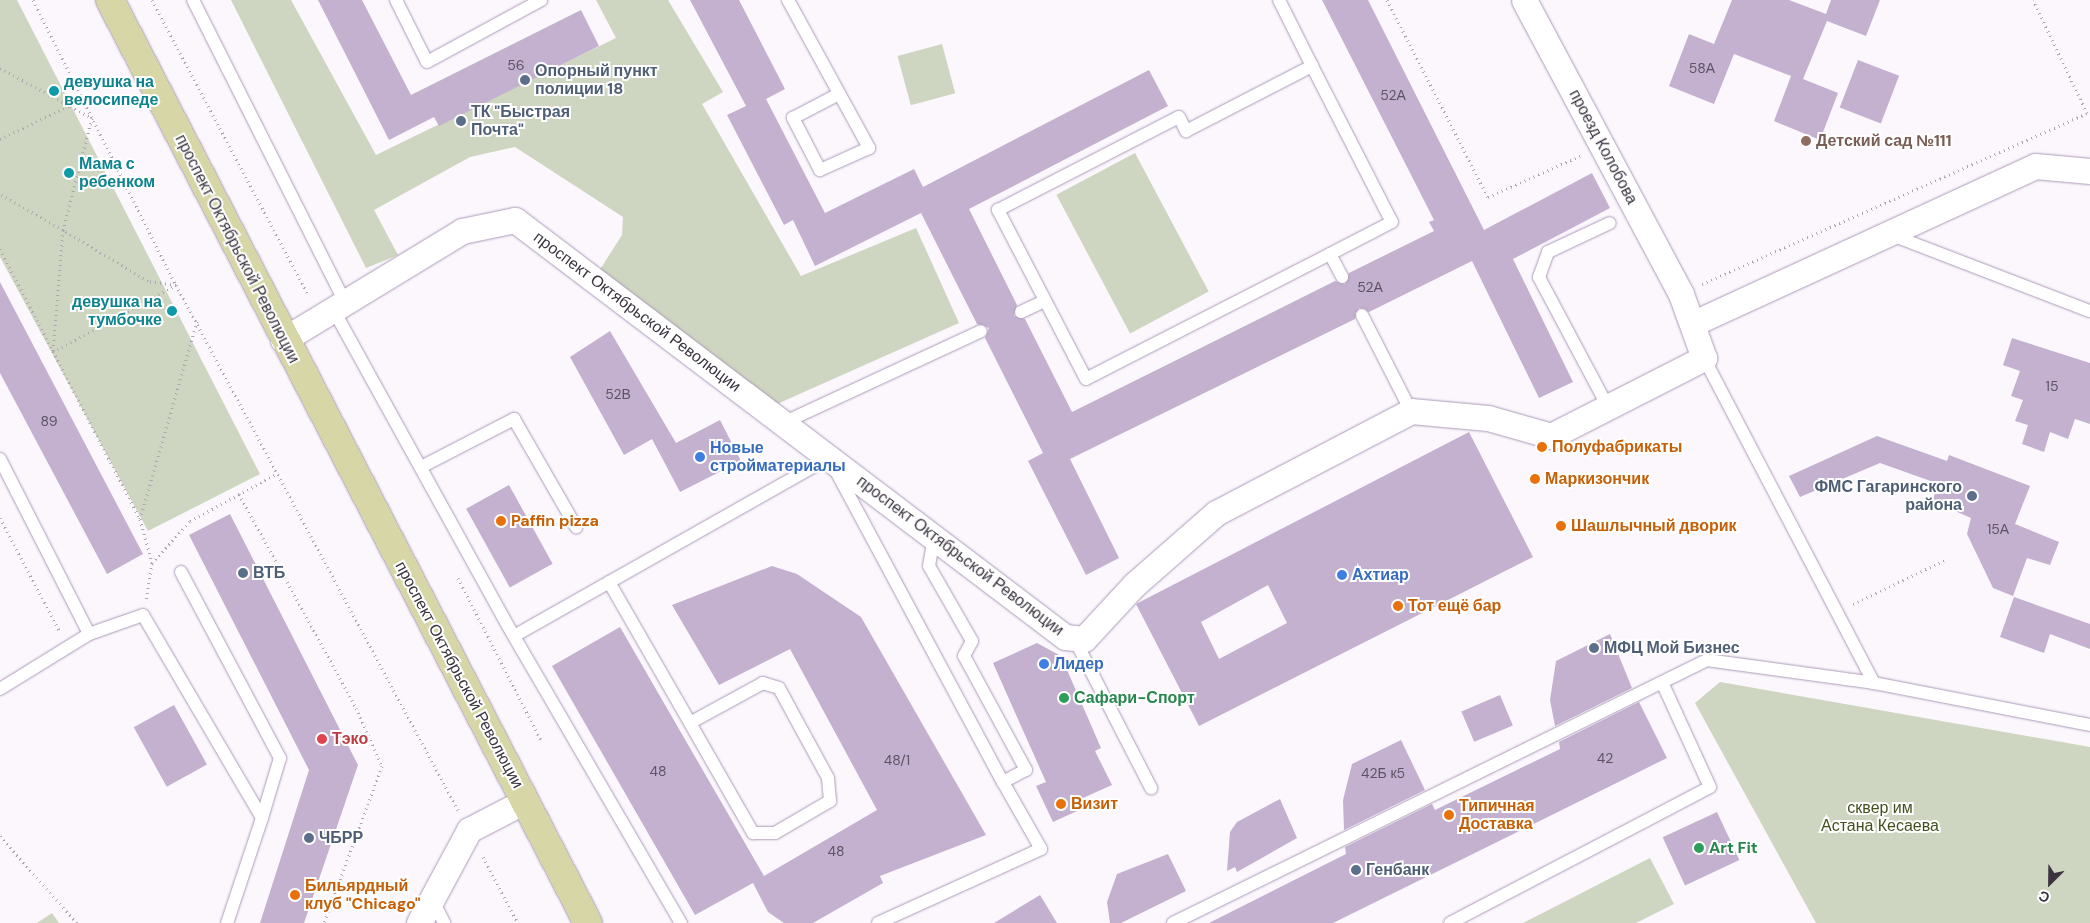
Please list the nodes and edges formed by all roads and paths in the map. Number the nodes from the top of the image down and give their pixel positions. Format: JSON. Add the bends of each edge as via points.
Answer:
{"nodes":[{"id":1,"x":33,"y":0,"type":"edge"},
{"id":2,"x":110,"y":0,"type":"edge"},
{"id":3,"x":152,"y":0,"type":"edge"},
{"id":4,"x":193,"y":0,"type":"edge"},
{"id":5,"x":396,"y":0,"type":"edge"},
{"id":6,"x":541,"y":0,"type":"edge"},
{"id":7,"x":788,"y":0,"type":"edge"},
{"id":8,"x":1278,"y":0,"type":"edge"},
{"id":9,"x":1387,"y":0,"type":"edge"},
{"id":10,"x":1524,"y":0,"type":"edge"},
{"id":11,"x":2033,"y":0,"type":"edge"},
{"id":12,"x":1312,"y":66,"type":"junction"},
{"id":13,"x":0,"y":68,"type":"edge"},
{"id":14,"x":839,"y":94,"type":"junction"},
{"id":15,"x":70,"y":106,"type":"junction"},
{"id":16,"x":92,"y":118,"type":"junction"},
{"id":17,"x":0,"y":139,"type":"edge"},
{"id":18,"x":1588,"y":153,"type":"dead end"},
{"id":19,"x":2090,"y":171,"type":"edge"},
{"id":20,"x":0,"y":194,"type":"edge"},
{"id":21,"x":1610,"y":223,"type":"dead end"},
{"id":22,"x":63,"y":230,"type":"junction"},
{"id":23,"x":1885,"y":232,"type":"junction"},
{"id":24,"x":0,"y":250,"type":"edge"},
{"id":25,"x":1330,"y":254,"type":"junction"},
{"id":26,"x":1342,"y":277,"type":"dead end"},
{"id":27,"x":176,"y":285,"type":"junction"},
{"id":28,"x":1681,"y":294,"type":"junction"},
{"id":29,"x":1045,"y":301,"type":"junction"},
{"id":30,"x":332,"y":309,"type":"junction"},
{"id":31,"x":2090,"y":311,"type":"edge"},
{"id":32,"x":1021,"y":312,"type":"dead end"},
{"id":33,"x":1362,"y":315,"type":"dead end"},
{"id":34,"x":197,"y":321,"type":"junction"},
{"id":35,"x":1694,"y":323,"type":"junction"},
{"id":36,"x":981,"y":331,"type":"dead end"},
{"id":37,"x":283,"y":340,"type":"junction"},
{"id":38,"x":53,"y":352,"type":"junction"},
{"id":39,"x":1704,"y":358,"type":"junction"},
{"id":40,"x":1608,"y":407,"type":"junction"},
{"id":41,"x":1412,"y":411,"type":"junction"},
{"id":42,"x":783,"y":423,"type":"junction"},
{"id":43,"x":829,"y":458,"type":"junction"},
{"id":44,"x":0,"y":459,"type":"edge"},
{"id":45,"x":421,"y":468,"type":"junction"},
{"id":46,"x":278,"y":473,"type":"junction"},
{"id":47,"x":239,"y":494,"type":"junction"},
{"id":48,"x":0,"y":518,"type":"edge"},
{"id":49,"x":140,"y":519,"type":"junction"},
{"id":50,"x":576,"y":527,"type":"dead end"},
{"id":51,"x":934,"y":537,"type":"junction"},
{"id":52,"x":1947,"y":559,"type":"dead end"},
{"id":53,"x":152,"y":562,"type":"junction"},
{"id":54,"x":181,"y":572,"type":"dead end"},
{"id":55,"x":609,"y":582,"type":"junction"},
{"id":56,"x":1837,"y":612,"type":"junction"},
{"id":57,"x":142,"y":615,"type":"junction"},
{"id":58,"x":89,"y":634,"type":"junction"},
{"id":59,"x":514,"y":636,"type":"junction"},
{"id":60,"x":489,"y":638,"type":"dead end"},
{"id":61,"x":1074,"y":638,"type":"junction"},
{"id":62,"x":69,"y":649,"type":"junction"},
{"id":63,"x":1662,"y":682,"type":"junction"},
{"id":64,"x":1874,"y":683,"type":"junction"},
{"id":65,"x":0,"y":689,"type":"edge"},
{"id":66,"x":690,"y":723,"type":"junction"},
{"id":67,"x":2090,"y":725,"type":"edge"},
{"id":68,"x":542,"y":742,"type":"dead end"},
{"id":69,"x":1003,"y":782,"type":"junction"},
{"id":70,"x":1151,"y":788,"type":"dead end"},
{"id":71,"x":525,"y":801,"type":"junction"},
{"id":72,"x":262,"y":818,"type":"junction"},
{"id":73,"x":468,"y":830,"type":"junction"},
{"id":74,"x":0,"y":836,"type":"edge"},
{"id":75,"x":432,"y":899,"type":"junction"},
{"id":76,"x":77,"y":923,"type":"edge"},
{"id":77,"x":227,"y":923,"type":"edge"},
{"id":78,"x":324,"y":923,"type":"edge"},
{"id":79,"x":419,"y":923,"type":"edge"},
{"id":80,"x":444,"y":923,"type":"edge"},
{"id":81,"x":518,"y":923,"type":"edge"},
{"id":82,"x":588,"y":923,"type":"edge"},
{"id":83,"x":681,"y":923,"type":"edge"},
{"id":84,"x":878,"y":923,"type":"edge"},
{"id":85,"x":1173,"y":923,"type":"edge"},
{"id":86,"x":1450,"y":923,"type":"edge"}],
"edges":[{"from":1,"to":16,"type":"path"},
{"from":2,"to":37,"type":"main road","name":"проспект Октябрьской Революции"},
{"from":3,"to":30,"type":"path"},
{"from":4,"to":30,"type":"lane"},
{"from":5,"to":6,"type":"lane","via":[[427,62]]},
{"from":7,"to":14,"type":"lane"},
{"from":8,"to":12,"type":"lane"},
{"from":9,"to":18,"type":"path","via":[[1488,197]]},
{"from":10,"to":28,"type":"street","name":"проезд Колобова"},
{"from":11,"to":28,"type":"path","via":[[2087,112]]},
{"from":12,"to":25,"type":"lane","via":[[1392,222]]},
{"from":12,"to":29,"type":"lane","via":[[1186,131],[1179,117],[998,210]]},
{"from":13,"to":15,"type":"path"},
{"from":14,"to":14,"type":"lane","via":[[869,148],[820,170],[793,118]]},
{"from":15,"to":16,"type":"path"},
{"from":15,"to":17,"type":"path"},
{"from":16,"to":22,"type":"path"},
{"from":16,"to":27,"type":"path"},
{"from":19,"to":23,"type":"street","via":[[2035,166]]},
{"from":20,"to":22,"type":"path"},
{"from":21,"to":40,"type":"lane","via":[[1548,252],[1540,277]]},
{"from":22,"to":27,"type":"path","via":[[148,281]]},
{"from":22,"to":38,"type":"path"},
{"from":23,"to":31,"type":"lane"},
{"from":23,"to":35,"type":"street"},
{"from":24,"to":38,"type":"path"},
{"from":25,"to":26,"type":"lane"},
{"from":25,"to":29,"type":"lane","via":[[1086,379]]},
{"from":27,"to":34,"type":"path"},
{"from":27,"to":38,"type":"path"},
{"from":28,"to":35,"type":"street","name":"проезд Колобова"},
{"from":29,"to":32,"type":"lane"},
{"from":30,"to":37,"type":"street","name":"проспект Октябрьской Революции"},
{"from":30,"to":42,"type":"street","name":"проспект Октябрьской Революции","via":[[462,231],[515,220]]},
{"from":30,"to":45,"type":"lane"},
{"from":33,"to":41,"type":"lane"},
{"from":34,"to":46,"type":"path"},
{"from":34,"to":49,"type":"path"},
{"from":35,"to":39,"type":"street","name":"проезд Колобова"},
{"from":36,"to":42,"type":"lane"},
{"from":37,"to":71,"type":"main road","name":"проспект Октябрьской Революции"},
{"from":38,"to":49,"type":"path"},
{"from":39,"to":40,"type":"street"},
{"from":39,"to":56,"type":"lane"},
{"from":40,"to":41,"type":"street","via":[[1551,436],[1488,418]]},
{"from":41,"to":61,"type":"street","name":"проспект Октябрьской Революции","via":[[1216,512],[1134,585],[1100,627],[1084,639]]},
{"from":42,"to":43,"type":"street","name":"проспект Октябрьской Революции"},
{"from":43,"to":51,"type":"street","name":"проспект Октябрьской Революции"},
{"from":43,"to":55,"type":"lane"},
{"from":43,"to":69,"type":"lane"},
{"from":44,"to":58,"type":"lane"},
{"from":45,"to":50,"type":"lane","via":[[514,419]]},
{"from":45,"to":59,"type":"lane"},
{"from":46,"to":47,"type":"path"},
{"from":46,"to":73,"type":"path"},
{"from":47,"to":53,"type":"path","via":[[190,521]]},
{"from":47,"to":78,"type":"path","via":[[356,708],[382,766]]},
{"from":48,"to":62,"type":"path"},
{"from":49,"to":53,"type":"path"},
{"from":51,"to":61,"type":"street","name":"проспект Октябрьской Революции","via":[[1065,637]]},
{"from":51,"to":69,"type":"lane","via":[[930,566],[972,641],[964,656],[1026,770]]},
{"from":52,"to":56,"type":"path"},
{"from":53,"to":57,"type":"path"},
{"from":54,"to":72,"type":"lane","via":[[280,758]]},
{"from":55,"to":59,"type":"lane"},
{"from":55,"to":66,"type":"lane"},
{"from":56,"to":64,"type":"lane"},
{"from":57,"to":58,"type":"lane"},
{"from":57,"to":72,"type":"lane"},
{"from":58,"to":62,"type":"lane"},
{"from":59,"to":83,"type":"lane"},
{"from":60,"to":68,"type":"path"},
{"from":61,"to":70,"type":"lane"},
{"from":62,"to":65,"type":"lane"},
{"from":63,"to":64,"type":"lane","via":[[1707,660]]},
{"from":63,"to":85,"type":"lane"},
{"from":63,"to":86,"type":"lane","via":[[1710,786]]},
{"from":64,"to":67,"type":"lane"},
{"from":66,"to":66,"type":"lane","via":[[753,832],[775,833],[830,801],[828,778],[779,688],[763,683]]},
{"from":69,"to":84,"type":"lane","via":[[1041,849]]},
{"from":71,"to":73,"type":"street"},
{"from":71,"to":82,"type":"main road","name":"проспект Октябрьской Революции"},
{"from":72,"to":77,"type":"lane"},
{"from":73,"to":75,"type":"street"},
{"from":73,"to":81,"type":"path"},
{"from":74,"to":76,"type":"path"},
{"from":75,"to":79,"type":"street"},
{"from":75,"to":80,"type":"lane"}]}
